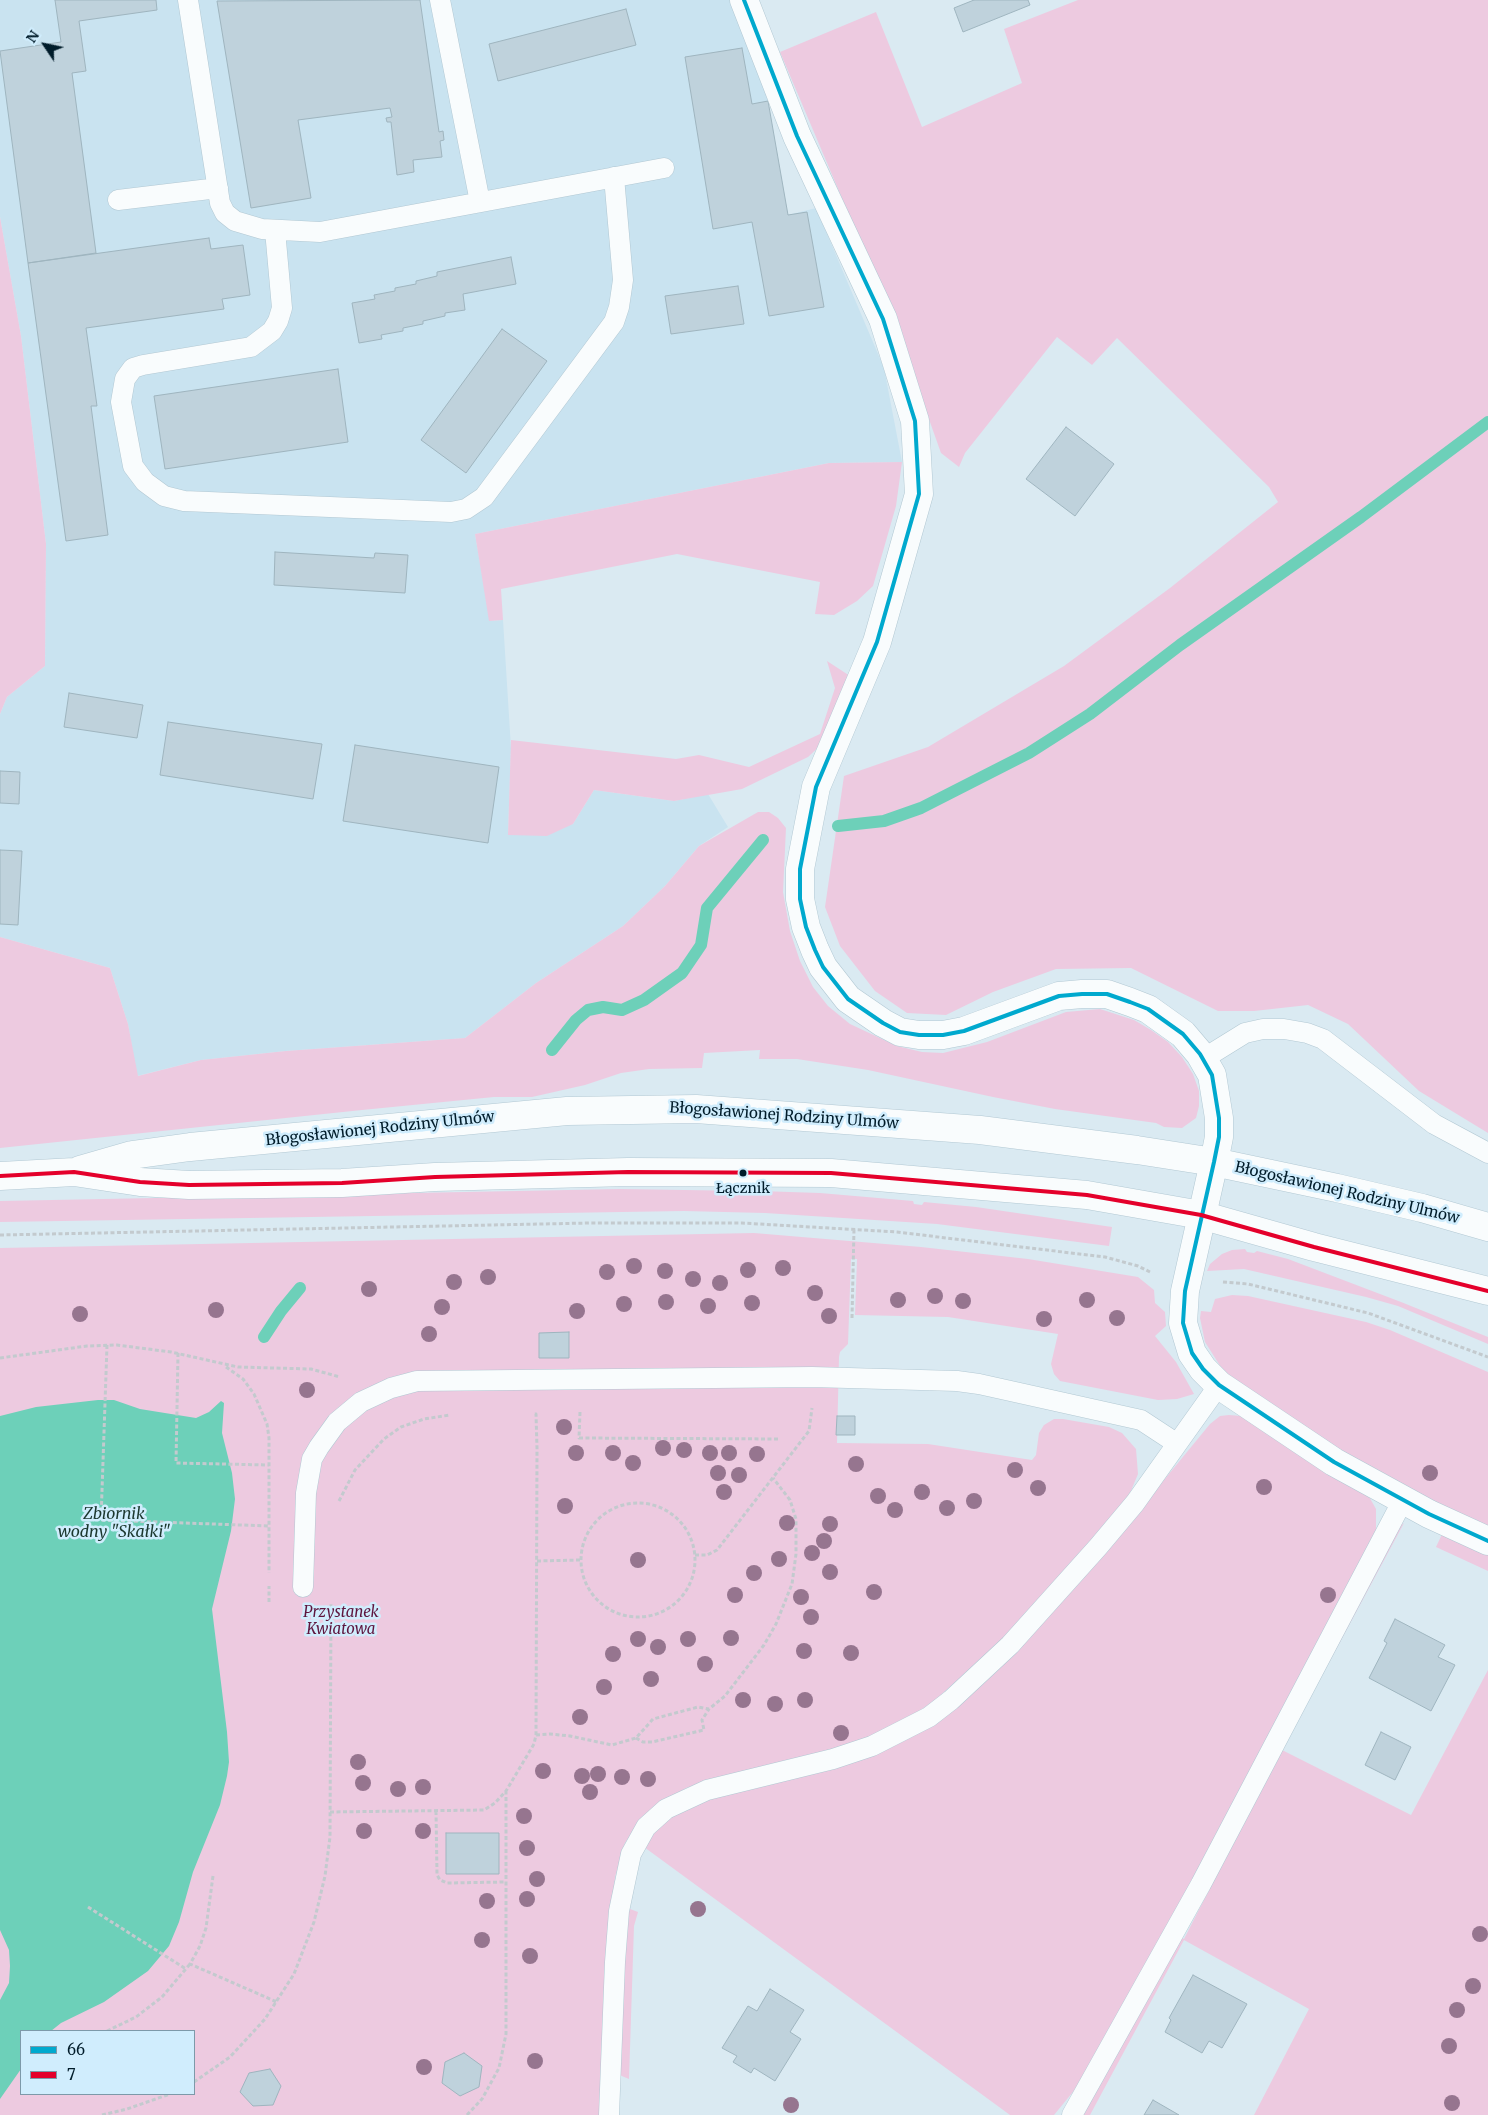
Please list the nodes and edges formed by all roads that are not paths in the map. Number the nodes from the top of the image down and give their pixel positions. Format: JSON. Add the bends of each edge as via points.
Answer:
{"nodes":[{"id":1,"x":188,"y":0,"type":"edge"},
{"id":2,"x":440,"y":0,"type":"edge"},
{"id":3,"x":744,"y":0,"type":"edge"},
{"id":4,"x":664,"y":168,"type":"dead end"},
{"id":5,"x":614,"y":177,"type":"junction"},
{"id":6,"x":218,"y":188,"type":"junction"},
{"id":7,"x":118,"y":200,"type":"dead end"},
{"id":8,"x":480,"y":202,"type":"junction"},
{"id":9,"x":275,"y":230,"type":"junction"},
{"id":10,"x":1203,"y":1059,"type":"junction"},
{"id":11,"x":1488,"y":1153,"type":"edge"},
{"id":12,"x":1214,"y":1162,"type":"junction"},
{"id":13,"x":74,"y":1172,"type":"junction"},
{"id":14,"x":0,"y":1176,"type":"edge"},
{"id":15,"x":1201,"y":1215,"type":"junction"},
{"id":16,"x":1488,"y":1227,"type":"edge"},
{"id":17,"x":1488,"y":1291,"type":"edge"},
{"id":18,"x":1219,"y":1385,"type":"junction"},
{"id":19,"x":1176,"y":1443,"type":"junction"},
{"id":20,"x":1403,"y":1500,"type":"junction"},
{"id":21,"x":1488,"y":1542,"type":"edge"},
{"id":22,"x":303,"y":1587,"type":"dead end"},
{"id":23,"x":609,"y":2115,"type":"edge"},
{"id":24,"x":1072,"y":2115,"type":"edge"}],
"edges":[{"from":1,"to":6,"type":"lane"},
{"from":2,"to":8,"type":"lane"},
{"from":3,"to":10,"type":"main road","via":[[797,136],[883,319],[915,421],[918,494],[877,642],[816,787],[800,868],[800,899],[815,950],[823,967],[848,999],[900,1032],[943,1035],[964,1031],[1059,996],[1107,994],[1148,1009],[1182,1034]]},
{"from":4,"to":5,"type":"lane"},
{"from":5,"to":8,"type":"lane"},
{"from":5,"to":9,"type":"lane","via":[[623,280],[620,307],[614,322],[484,496],[466,509],[451,512],[184,502],[164,496],[145,482],[133,466],[121,402],[125,379],[134,368],[143,365],[246,348],[272,331],[282,308]]},
{"from":6,"to":7,"type":"lane"},
{"from":6,"to":9,"type":"lane","via":[[225,213],[235,221]]},
{"from":8,"to":9,"type":"lane","via":[[320,232]]},
{"from":10,"to":11,"type":"lane","via":[[1245,1033],[1284,1028],[1307,1033],[1323,1039],[1434,1124]]},
{"from":10,"to":12,"type":"main road","via":[[1212,1075],[1218,1104],[1219,1137]]},
{"from":12,"to":13,"type":"main road","name":"Błogosławionej Rodziny Ulmów","via":[[980,1130],[790,1115],[646,1109],[567,1111],[190,1146],[132,1155]]},
{"from":12,"to":15,"type":"main road"},
{"from":12,"to":16,"type":"main road","name":"Błogosławionej Rodziny Ulmów","via":[[1413,1206]]},
{"from":13,"to":14,"type":"main road","name":"Błogosławionej Rodziny Ulmów"},
{"from":13,"to":15,"type":"main road","name":"Błogosławionej Rodziny Ulmów","via":[[140,1182],[189,1185],[342,1183],[628,1172],[831,1173],[1087,1195]]},
{"from":15,"to":17,"type":"main road","name":"Błogosławionej Rodziny Ulmów"},
{"from":15,"to":18,"type":"main road","via":[[1186,1283],[1182,1322],[1192,1353],[1203,1370]]},
{"from":18,"to":19,"type":"lane"},
{"from":18,"to":20,"type":"main road","via":[[1334,1462]]},
{"from":19,"to":22,"type":"lane","via":[[1141,1420],[957,1381],[812,1377],[403,1383],[349,1410],[327,1433],[312,1459],[306,1493]]},
{"from":19,"to":23,"type":"lane","via":[[1134,1502],[1034,1619],[974,1680],[929,1717],[872,1746],[833,1759],[707,1790],[666,1809],[646,1827],[631,1854],[619,1911]]},
{"from":20,"to":21,"type":"main road"},
{"from":20,"to":24,"type":"lane","via":[[1201,1884]]}]}
